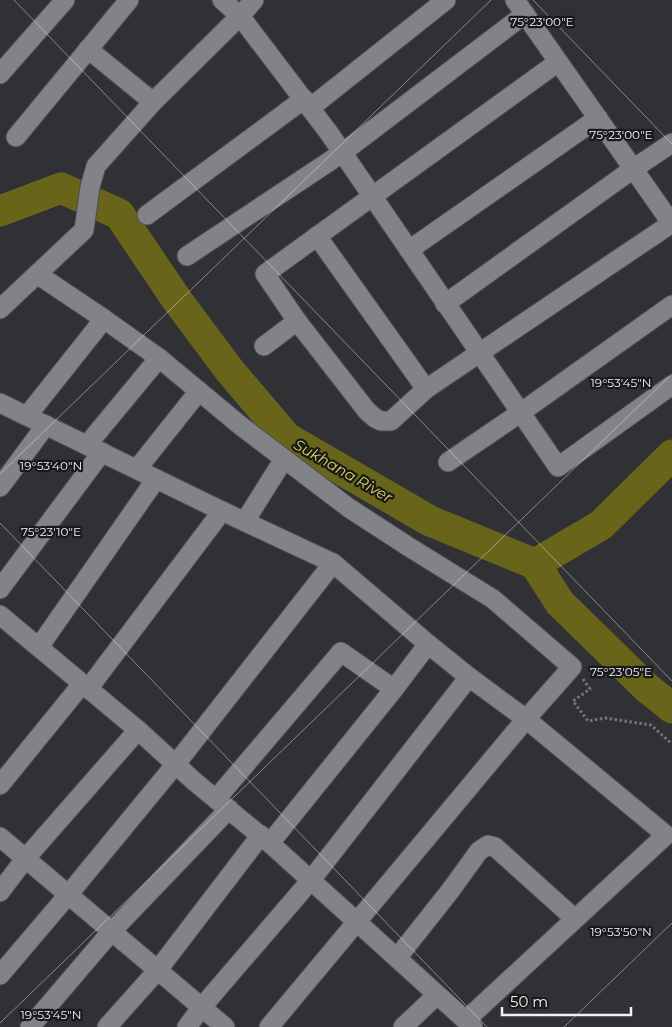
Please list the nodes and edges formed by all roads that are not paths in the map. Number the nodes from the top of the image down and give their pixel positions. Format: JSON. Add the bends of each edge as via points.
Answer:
{"nodes":[{"id":1,"x":65,"y":0,"type":"edge"},
{"id":2,"x":129,"y":0,"type":"edge"},
{"id":3,"x":222,"y":0,"type":"edge"},
{"id":4,"x":254,"y":0,"type":"edge"},
{"id":5,"x":446,"y":0,"type":"edge"},
{"id":6,"x":520,"y":7,"type":"edge"},
{"id":7,"x":240,"y":16,"type":"junction"},
{"id":8,"x":88,"y":49,"type":"junction"},
{"id":9,"x":558,"y":62,"type":"junction"},
{"id":10,"x":0,"y":74,"type":"edge"},
{"id":11,"x":153,"y":102,"type":"junction"},
{"id":12,"x":307,"y":104,"type":"junction"},
{"id":13,"x":598,"y":118,"type":"junction"},
{"id":14,"x":16,"y":137,"type":"dead end"},
{"id":15,"x":672,"y":143,"type":"edge"},
{"id":16,"x":342,"y":153,"type":"junction"},
{"id":17,"x":633,"y":169,"type":"junction"},
{"id":18,"x":372,"y":196,"type":"junction"},
{"id":19,"x":147,"y":215,"type":"dead end"},
{"id":20,"x":672,"y":223,"type":"edge"},
{"id":21,"x":317,"y":236,"type":"junction"},
{"id":22,"x":409,"y":250,"type":"junction"},
{"id":23,"x":187,"y":256,"type":"dead end"},
{"id":24,"x":37,"y":274,"type":"junction"},
{"id":25,"x":445,"y":304,"type":"junction"},
{"id":26,"x":672,"y":305,"type":"edge"},
{"id":27,"x":0,"y":309,"type":"edge"},
{"id":28,"x":104,"y":319,"type":"junction"},
{"id":29,"x":297,"y":321,"type":"junction"},
{"id":30,"x":264,"y":346,"type":"dead end"},
{"id":31,"x":479,"y":353,"type":"junction"},
{"id":32,"x":159,"y":358,"type":"junction"},
{"id":33,"x":672,"y":385,"type":"edge"},
{"id":34,"x":426,"y":389,"type":"junction"},
{"id":35,"x":199,"y":391,"type":"junction"},
{"id":36,"x":0,"y":403,"type":"edge"},
{"id":37,"x":520,"y":412,"type":"junction"},
{"id":38,"x":27,"y":416,"type":"junction"},
{"id":39,"x":46,"y":425,"type":"junction"},
{"id":40,"x":94,"y":448,"type":"junction"},
{"id":41,"x":284,"y":459,"type":"junction"},
{"id":42,"x":448,"y":462,"type":"dead end"},
{"id":43,"x":138,"y":470,"type":"junction"},
{"id":44,"x":156,"y":478,"type":"junction"},
{"id":45,"x":0,"y":488,"type":"edge"},
{"id":46,"x":222,"y":511,"type":"junction"},
{"id":47,"x":245,"y":521,"type":"junction"},
{"id":48,"x":333,"y":563,"type":"junction"},
{"id":49,"x":0,"y":589,"type":"edge"},
{"id":50,"x":0,"y":615,"type":"edge"},
{"id":51,"x":428,"y":644,"type":"junction"},
{"id":52,"x":39,"y":647,"type":"junction"},
{"id":53,"x":469,"y":677,"type":"junction"},
{"id":54,"x":85,"y":686,"type":"junction"},
{"id":55,"x":394,"y":690,"type":"junction"},
{"id":56,"x":526,"y":719,"type":"junction"},
{"id":57,"x":138,"y":730,"type":"junction"},
{"id":58,"x":175,"y":765,"type":"junction"},
{"id":59,"x":0,"y":785,"type":"edge"},
{"id":60,"x":223,"y":804,"type":"junction"},
{"id":61,"x":669,"y":834,"type":"edge"},
{"id":62,"x":0,"y":838,"type":"edge"},
{"id":63,"x":265,"y":839,"type":"junction"},
{"id":64,"x":25,"y":859,"type":"junction"},
{"id":65,"x":311,"y":880,"type":"junction"},
{"id":66,"x":0,"y":892,"type":"edge"},
{"id":67,"x":68,"y":895,"type":"junction"},
{"id":68,"x":575,"y":919,"type":"junction"},
{"id":69,"x":357,"y":921,"type":"junction"},
{"id":70,"x":111,"y":932,"type":"junction"},
{"id":71,"x":397,"y":958,"type":"junction"},
{"id":72,"x":157,"y":970,"type":"junction"},
{"id":73,"x":0,"y":974,"type":"edge"},
{"id":74,"x":437,"y":994,"type":"junction"},
{"id":75,"x":202,"y":1008,"type":"junction"},
{"id":76,"x":469,"y":1024,"type":"edge"},
{"id":77,"x":30,"y":1027,"type":"edge"},
{"id":78,"x":107,"y":1027,"type":"edge"},
{"id":79,"x":187,"y":1027,"type":"edge"},
{"id":80,"x":225,"y":1027,"type":"edge"},
{"id":81,"x":270,"y":1027,"type":"edge"},
{"id":82,"x":403,"y":1027,"type":"edge"}],
"edges":[{"from":1,"to":10,"type":"street"},
{"from":2,"to":8,"type":"street"},
{"from":3,"to":7,"type":"street"},
{"from":4,"to":7,"type":"street"},
{"from":5,"to":12,"type":"street"},
{"from":6,"to":9,"type":"street"},
{"from":6,"to":16,"type":"street"},
{"from":7,"to":11,"type":"street"},
{"from":7,"to":12,"type":"street"},
{"from":8,"to":11,"type":"street"},
{"from":8,"to":14,"type":"street"},
{"from":9,"to":13,"type":"street"},
{"from":9,"to":18,"type":"street"},
{"from":11,"to":24,"type":"street","via":[[96,166],[84,230]]},
{"from":12,"to":16,"type":"street"},
{"from":12,"to":19,"type":"street"},
{"from":13,"to":17,"type":"street"},
{"from":13,"to":22,"type":"street"},
{"from":15,"to":17,"type":"street"},
{"from":16,"to":18,"type":"street"},
{"from":16,"to":23,"type":"street"},
{"from":17,"to":20,"type":"street"},
{"from":17,"to":25,"type":"street"},
{"from":18,"to":21,"type":"street"},
{"from":18,"to":22,"type":"street"},
{"from":20,"to":31,"type":"street"},
{"from":21,"to":29,"type":"street","via":[[265,274]]},
{"from":21,"to":34,"type":"street"},
{"from":22,"to":25,"type":"street"},
{"from":24,"to":27,"type":"street"},
{"from":24,"to":28,"type":"street"},
{"from":25,"to":31,"type":"street"},
{"from":26,"to":37,"type":"street"},
{"from":28,"to":32,"type":"street"},
{"from":28,"to":38,"type":"street"},
{"from":29,"to":30,"type":"street"},
{"from":29,"to":34,"type":"street","via":[[375,418],[391,421]]},
{"from":31,"to":34,"type":"street"},
{"from":31,"to":37,"type":"street"},
{"from":32,"to":35,"type":"street"},
{"from":32,"to":40,"type":"street"},
{"from":33,"to":37,"type":"street","via":[[558,467]]},
{"from":35,"to":41,"type":"street"},
{"from":35,"to":43,"type":"street"},
{"from":36,"to":38,"type":"street"},
{"from":37,"to":42,"type":"street"},
{"from":38,"to":39,"type":"street"},
{"from":39,"to":40,"type":"street"},
{"from":39,"to":45,"type":"street"},
{"from":40,"to":43,"type":"street"},
{"from":40,"to":49,"type":"street"},
{"from":41,"to":47,"type":"street"},
{"from":41,"to":56,"type":"street","via":[[349,508],[494,599],[572,667]]},
{"from":43,"to":44,"type":"street"},
{"from":44,"to":46,"type":"street"},
{"from":44,"to":52,"type":"street"},
{"from":46,"to":47,"type":"street"},
{"from":46,"to":54,"type":"street"},
{"from":47,"to":48,"type":"street"},
{"from":48,"to":51,"type":"street"},
{"from":48,"to":58,"type":"street"},
{"from":50,"to":52,"type":"street"},
{"from":51,"to":53,"type":"street"},
{"from":51,"to":55,"type":"street"},
{"from":52,"to":54,"type":"street"},
{"from":53,"to":56,"type":"street"},
{"from":53,"to":65,"type":"street"},
{"from":54,"to":57,"type":"street"},
{"from":54,"to":59,"type":"street"},
{"from":55,"to":60,"type":"street","via":[[341,652]]},
{"from":55,"to":63,"type":"street"},
{"from":56,"to":61,"type":"street"},
{"from":56,"to":69,"type":"street"},
{"from":57,"to":58,"type":"street"},
{"from":57,"to":64,"type":"street"},
{"from":58,"to":60,"type":"street"},
{"from":58,"to":67,"type":"street"},
{"from":60,"to":63,"type":"street"},
{"from":60,"to":70,"type":"street"},
{"from":61,"to":68,"type":"street"},
{"from":62,"to":64,"type":"street"},
{"from":63,"to":65,"type":"street"},
{"from":63,"to":72,"type":"street"},
{"from":64,"to":66,"type":"street"},
{"from":64,"to":67,"type":"street"},
{"from":65,"to":69,"type":"street"},
{"from":65,"to":75,"type":"street"},
{"from":67,"to":70,"type":"street"},
{"from":67,"to":73,"type":"street"},
{"from":68,"to":71,"type":"street","via":[[488,845],[479,851]]},
{"from":68,"to":76,"type":"street"},
{"from":69,"to":71,"type":"street"},
{"from":69,"to":81,"type":"street"},
{"from":70,"to":72,"type":"street"},
{"from":70,"to":77,"type":"street"},
{"from":71,"to":74,"type":"street"},
{"from":72,"to":75,"type":"street"},
{"from":72,"to":78,"type":"street"},
{"from":74,"to":76,"type":"street"},
{"from":74,"to":82,"type":"street"},
{"from":75,"to":79,"type":"street"},
{"from":75,"to":80,"type":"street"}]}
